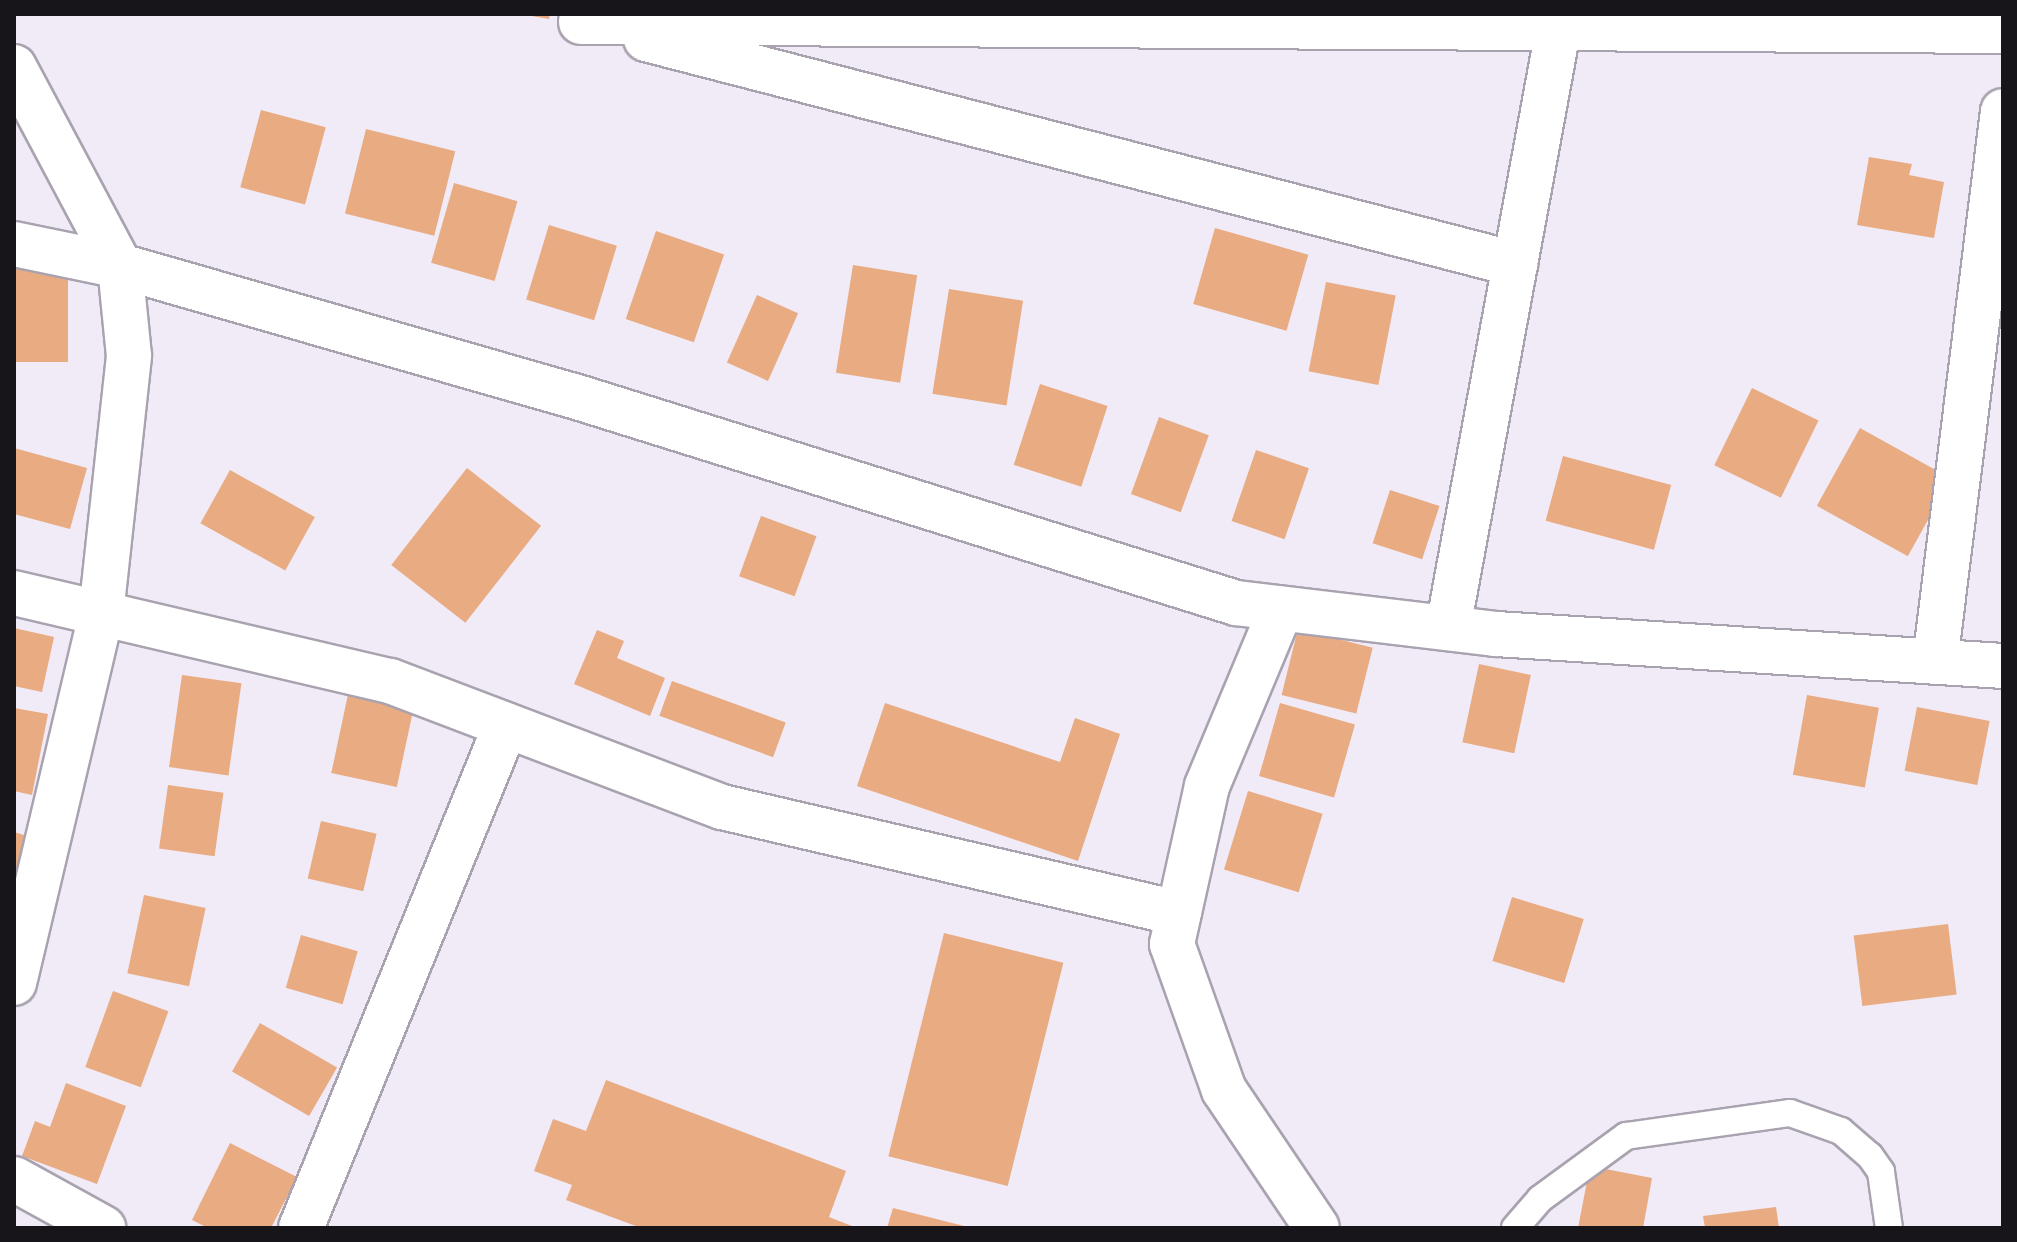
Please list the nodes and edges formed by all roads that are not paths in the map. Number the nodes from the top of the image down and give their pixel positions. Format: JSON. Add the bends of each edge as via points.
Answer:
{"nodes":[{"id":1,"x":1559,"y":21,"type":"edge"},
{"id":2,"x":2003,"y":31,"type":"edge"},
{"id":3,"x":14,"y":67,"type":"edge"},
{"id":4,"x":2003,"y":111,"type":"edge"},
{"id":5,"x":14,"y":244,"type":"edge"},
{"id":6,"x":1515,"y":264,"type":"junction"},
{"id":7,"x":120,"y":266,"type":"junction"},
{"id":8,"x":14,"y":593,"type":"edge"},
{"id":9,"x":1281,"y":609,"type":"junction"},
{"id":10,"x":101,"y":615,"type":"junction"},
{"id":11,"x":1448,"y":628,"type":"junction"},
{"id":12,"x":1935,"y":662,"type":"junction"},
{"id":13,"x":2003,"y":666,"type":"edge"},
{"id":14,"x":506,"y":725,"type":"junction"},
{"id":15,"x":1179,"y":913,"type":"junction"},
{"id":16,"x":14,"y":983,"type":"edge"},
{"id":17,"x":14,"y":1179,"type":"edge"},
{"id":18,"x":103,"y":1228,"type":"edge"},
{"id":19,"x":301,"y":1228,"type":"edge"},
{"id":20,"x":1317,"y":1228,"type":"edge"},
{"id":21,"x":1515,"y":1228,"type":"edge"},
{"id":22,"x":1889,"y":1228,"type":"edge"}],
"edges":[{"from":1,"to":2,"type":"street"},
{"from":1,"to":6,"type":"street"},
{"from":1,"to":6,"type":"street","via":[[581,22]]},
{"from":3,"to":7,"type":"street"},
{"from":4,"to":12,"type":"street"},
{"from":5,"to":7,"type":"street"},
{"from":6,"to":11,"type":"street"},
{"from":7,"to":9,"type":"street","via":[[574,396],[1236,603]]},
{"from":7,"to":10,"type":"street","via":[[129,356]]},
{"from":8,"to":10,"type":"street"},
{"from":9,"to":11,"type":"street"},
{"from":9,"to":15,"type":"street","via":[[1207,786]]},
{"from":10,"to":14,"type":"street","via":[[390,681]]},
{"from":10,"to":16,"type":"street"},
{"from":11,"to":12,"type":"street"},
{"from":12,"to":13,"type":"street"},
{"from":14,"to":15,"type":"street","via":[[722,807]]},
{"from":14,"to":19,"type":"street"},
{"from":15,"to":20,"type":"street","via":[[1172,944],[1224,1090]]},
{"from":17,"to":18,"type":"street"},
{"from":21,"to":22,"type":"lane","via":[[1540,1199],[1626,1136],[1790,1113],[1841,1131],[1870,1156],[1881,1172]]}]}
